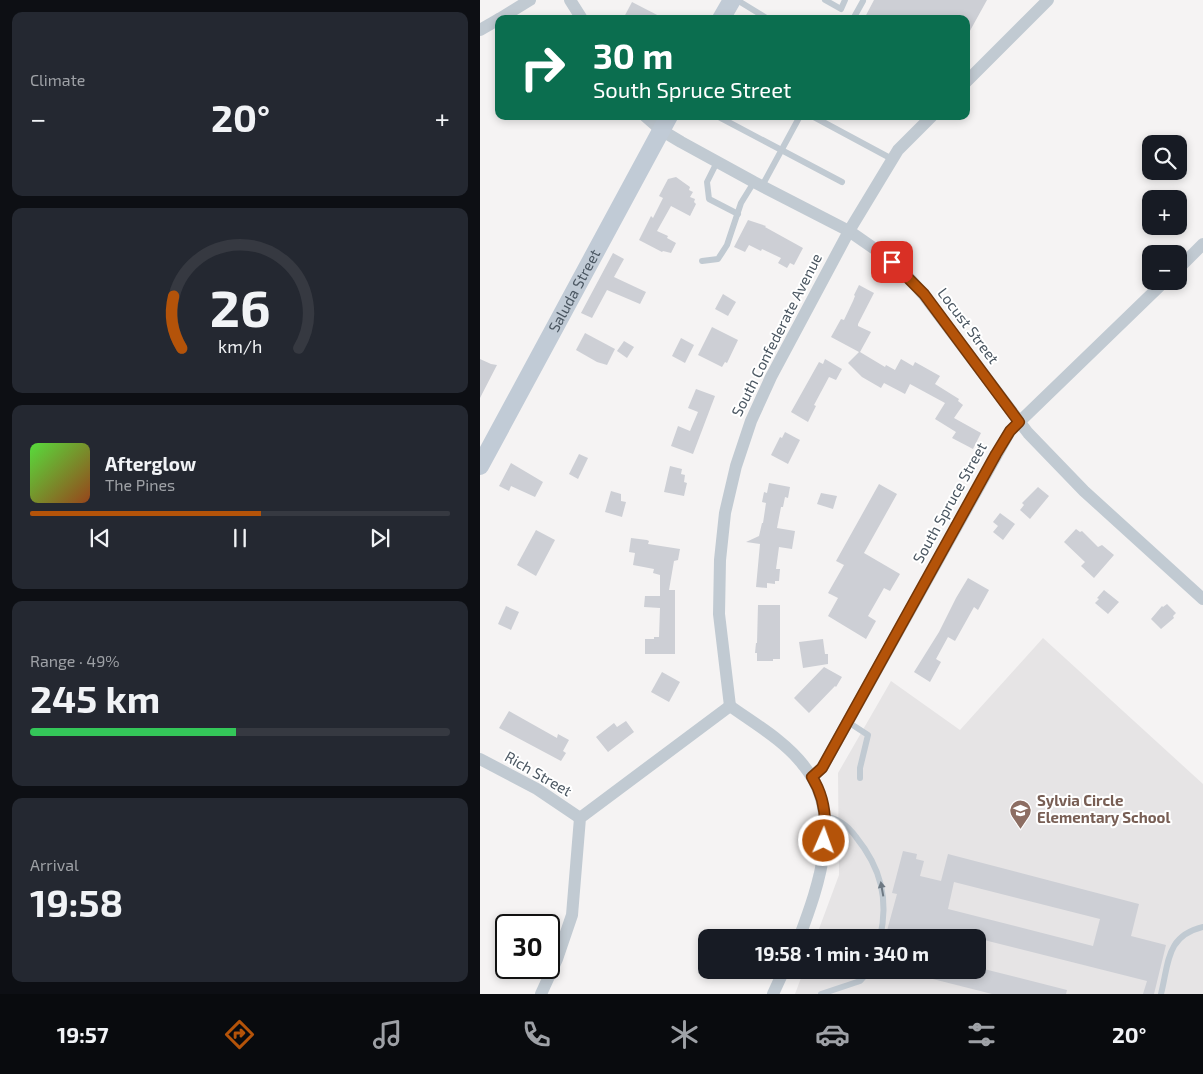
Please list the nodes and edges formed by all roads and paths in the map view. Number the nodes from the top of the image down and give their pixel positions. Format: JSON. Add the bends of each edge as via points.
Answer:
{"nodes":[{"id":1,"x":530,"y":0,"type":"edge"},
{"id":2,"x":570,"y":0,"type":"edge"},
{"id":3,"x":732,"y":0,"type":"edge"},
{"id":4,"x":737,"y":0,"type":"edge"},
{"id":5,"x":825,"y":0,"type":"edge"},
{"id":6,"x":845,"y":0,"type":"edge"},
{"id":7,"x":1048,"y":0,"type":"edge"},
{"id":8,"x":863,"y":1,"type":"edge"},
{"id":9,"x":506,"y":15,"type":"edge"},
{"id":10,"x":579,"y":15,"type":"edge"},
{"id":11,"x":723,"y":15,"type":"edge"},
{"id":12,"x":761,"y":15,"type":"edge"},
{"id":13,"x":855,"y":15,"type":"edge"},
{"id":14,"x":495,"y":21,"type":"edge"},
{"id":15,"x":480,"y":30,"type":"edge"},
{"id":16,"x":970,"y":78,"type":"edge"},
{"id":17,"x":724,"y":120,"type":"edge"},
{"id":18,"x":796,"y":120,"type":"edge"},
{"id":19,"x":819,"y":120,"type":"edge"},
{"id":20,"x":928,"y":120,"type":"edge"},
{"id":21,"x":665,"y":123,"type":"edge"},
{"id":22,"x":781,"y":151,"type":"junction"},
{"id":23,"x":892,"y":159,"type":"junction"},
{"id":24,"x":717,"y":162,"type":"junction"},
{"id":25,"x":842,"y":182,"type":"dead end"},
{"id":26,"x":758,"y":184,"type":"junction"},
{"id":27,"x":738,"y":214,"type":"junction"},
{"id":28,"x":849,"y":231,"type":"junction"},
{"id":29,"x":1203,"y":244,"type":"edge"},
{"id":30,"x":1187,"y":260,"type":"edge"},
{"id":31,"x":702,"y":261,"type":"dead end"},
{"id":32,"x":1156,"y":290,"type":"edge"},
{"id":33,"x":1019,"y":422,"type":"junction"},
{"id":34,"x":480,"y":466,"type":"edge"},
{"id":35,"x":1203,"y":599,"type":"edge"},
{"id":36,"x":730,"y":706,"type":"junction"},
{"id":37,"x":848,"y":722,"type":"junction"},
{"id":38,"x":480,"y":759,"type":"edge"},
{"id":39,"x":812,"y":777,"type":"junction"},
{"id":40,"x":860,"y":778,"type":"dead end"},
{"id":41,"x":825,"y":817,"type":"junction"},
{"id":42,"x":580,"y":818,"type":"junction"},
{"id":43,"x":1203,"y":928,"type":"edge"},
{"id":44,"x":803,"y":929,"type":"edge"},
{"id":45,"x":882,"y":929,"type":"edge"},
{"id":46,"x":780,"y":979,"type":"edge"},
{"id":47,"x":862,"y":979,"type":"edge"},
{"id":48,"x":541,"y":994,"type":"edge"},
{"id":49,"x":773,"y":994,"type":"edge"},
{"id":50,"x":821,"y":994,"type":"edge"},
{"id":51,"x":1162,"y":994,"type":"edge"}],
"edges":[{"from":1,"to":9,"type":"street"},
{"from":2,"to":10,"type":"street"},
{"from":3,"to":11,"type":"main road"},
{"from":4,"to":12,"type":"lane"},
{"from":5,"to":6,"type":"lane","via":[[840,9]]},
{"from":7,"to":16,"type":"street"},
{"from":8,"to":13,"type":"lane"},
{"from":14,"to":15,"type":"street"},
{"from":17,"to":22,"type":"lane"},
{"from":18,"to":22,"type":"lane"},
{"from":19,"to":23,"type":"lane"},
{"from":20,"to":23,"type":"street","name":"South Confederate Avenue"},
{"from":21,"to":24,"type":"street","name":"Locust Street"},
{"from":21,"to":34,"type":"main road","name":"Saluda Street"},
{"from":22,"to":25,"type":"lane"},
{"from":22,"to":26,"type":"lane"},
{"from":23,"to":28,"type":"street","name":"South Confederate Avenue"},
{"from":24,"to":26,"type":"street","name":"Locust Street"},
{"from":24,"to":27,"type":"lane","via":[[707,182],[709,199]]},
{"from":26,"to":27,"type":"lane","via":[[742,203]]},
{"from":26,"to":28,"type":"street","name":"Locust Street"},
{"from":27,"to":31,"type":"lane","via":[[718,260]]},
{"from":28,"to":33,"type":"street","name":"Locust Street","via":[[882,254],[924,294]]},
{"from":28,"to":36,"type":"street","name":"South Confederate Avenue","via":[[771,377],[751,421],[736,466],[725,513],[720,560],[719,614]]},
{"from":29,"to":30,"type":"street"},
{"from":32,"to":33,"type":"street","name":"South Spruce Street"},
{"from":33,"to":35,"type":"street","name":"Locust Street","via":[[1066,473]]},
{"from":33,"to":37,"type":"street","name":"South Spruce Street","via":[[996,454]]},
{"from":36,"to":39,"type":"street","via":[[776,739]]},
{"from":36,"to":42,"type":"street"},
{"from":37,"to":39,"type":"street","name":"South Spruce Street","via":[[822,768]]},
{"from":37,"to":40,"type":"lane","via":[[868,735]]},
{"from":38,"to":42,"type":"street","name":"Rich Street","via":[[537,789]]},
{"from":39,"to":41,"type":"street","via":[[823,802]]},
{"from":41,"to":44,"type":"street","via":[[819,877]]},
{"from":45,"to":41,"type":"lane","one_way":true,"via":[[883,891],[867,850],[850,828],[836,818]]},
{"from":42,"to":48,"type":"street","via":[[572,915]]},
{"from":43,"to":51,"type":"lane","via":[[1189,930],[1172,949]]},
{"from":46,"to":49,"type":"street"},
{"from":47,"to":50,"type":"lane"}]}
